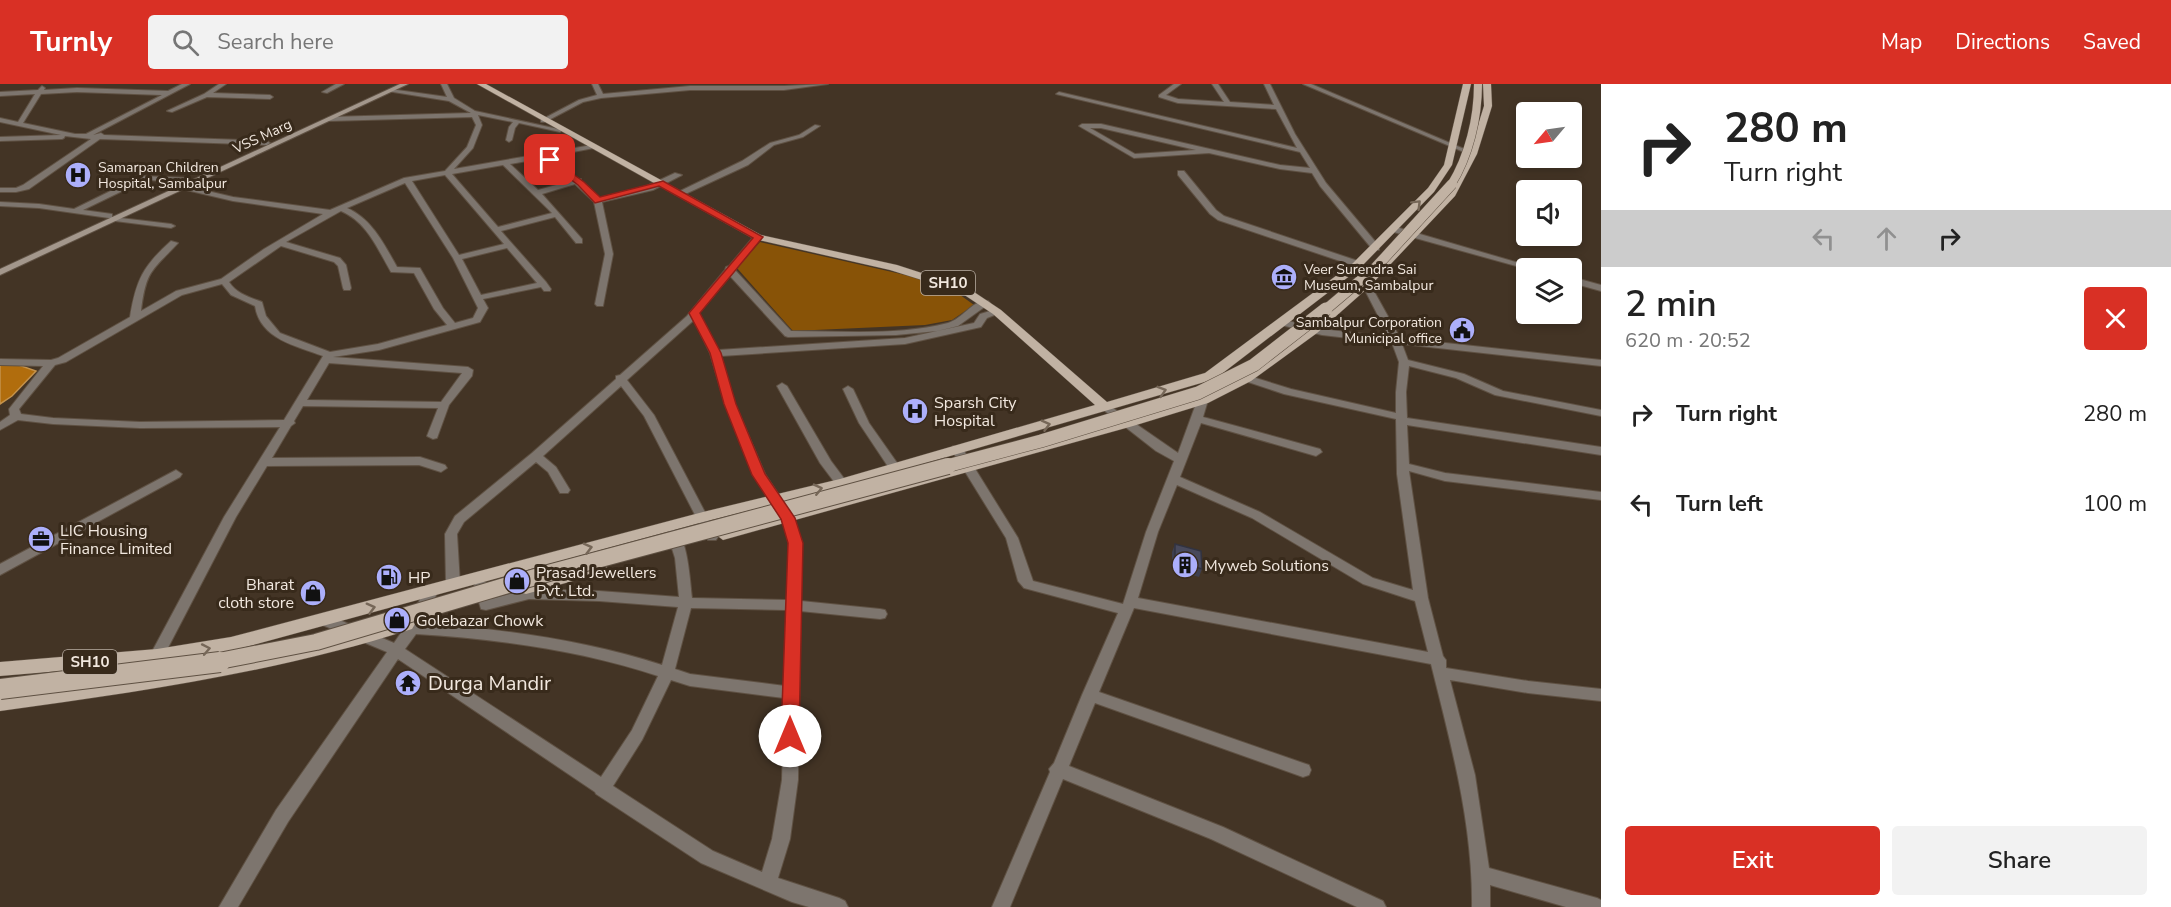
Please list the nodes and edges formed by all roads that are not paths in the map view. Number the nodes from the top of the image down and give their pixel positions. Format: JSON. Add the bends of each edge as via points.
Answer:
{"nodes":[{"id":1,"x":48,"y":84,"type":"edge"},
{"id":2,"x":187,"y":84,"type":"edge"},
{"id":3,"x":223,"y":84,"type":"edge"},
{"id":4,"x":341,"y":84,"type":"edge"},
{"id":5,"x":395,"y":84,"type":"edge"},
{"id":6,"x":405,"y":84,"type":"edge"},
{"id":7,"x":444,"y":84,"type":"edge"},
{"id":8,"x":481,"y":84,"type":"edge"},
{"id":9,"x":595,"y":84,"type":"edge"},
{"id":10,"x":825,"y":84,"type":"edge"},
{"id":11,"x":1178,"y":84,"type":"edge"},
{"id":12,"x":1215,"y":84,"type":"edge"},
{"id":13,"x":1268,"y":84,"type":"edge"},
{"id":14,"x":1306,"y":84,"type":"edge"},
{"id":15,"x":1467,"y":84,"type":"edge"},
{"id":16,"x":1478,"y":84,"type":"edge"},
{"id":17,"x":1487,"y":84,"type":"edge"},
{"id":18,"x":762,"y":86,"type":"edge"},
{"id":19,"x":39,"y":91,"type":"junction"},
{"id":20,"x":390,"y":91,"type":"junction"},
{"id":21,"x":325,"y":92,"type":"dead end"},
{"id":22,"x":170,"y":93,"type":"junction"},
{"id":23,"x":0,"y":94,"type":"edge"},
{"id":24,"x":1059,"y":94,"type":"dead end"},
{"id":25,"x":206,"y":95,"type":"junction"},
{"id":26,"x":270,"y":96,"type":"dead end"},
{"id":27,"x":601,"y":96,"type":"junction"},
{"id":28,"x":450,"y":99,"type":"junction"},
{"id":29,"x":1229,"y":105,"type":"junction"},
{"id":30,"x":1280,"y":107,"type":"junction"},
{"id":31,"x":1116,"y":108,"type":"junction"},
{"id":32,"x":170,"y":111,"type":"dead end"},
{"id":33,"x":478,"y":115,"type":"junction"},
{"id":34,"x":329,"y":119,"type":"junction"},
{"id":35,"x":0,"y":120,"type":"edge"},
{"id":36,"x":543,"y":121,"type":"junction"},
{"id":37,"x":517,"y":122,"type":"junction"},
{"id":38,"x":20,"y":123,"type":"junction"},
{"id":39,"x":817,"y":126,"type":"dead end"},
{"id":40,"x":1101,"y":126,"type":"junction"},
{"id":41,"x":560,"y":130,"type":"junction"},
{"id":42,"x":86,"y":135,"type":"junction"},
{"id":43,"x":101,"y":135,"type":"junction"},
{"id":44,"x":75,"y":136,"type":"junction"},
{"id":45,"x":0,"y":139,"type":"edge"},
{"id":46,"x":509,"y":140,"type":"dead end"},
{"id":47,"x":267,"y":143,"type":"junction"},
{"id":48,"x":592,"y":147,"type":"junction"},
{"id":49,"x":1454,"y":147,"type":"junction"},
{"id":50,"x":1208,"y":151,"type":"junction"},
{"id":51,"x":1303,"y":151,"type":"junction"},
{"id":52,"x":1473,"y":154,"type":"junction"},
{"id":53,"x":547,"y":156,"type":"junction"},
{"id":54,"x":505,"y":163,"type":"junction"},
{"id":55,"x":1316,"y":171,"type":"junction"},
{"id":56,"x":447,"y":173,"type":"junction"},
{"id":57,"x":1181,"y":173,"type":"dead end"},
{"id":58,"x":678,"y":175,"type":"dead end"},
{"id":59,"x":407,"y":180,"type":"junction"},
{"id":60,"x":578,"y":181,"type":"junction"},
{"id":61,"x":660,"y":183,"type":"junction"},
{"id":62,"x":187,"y":184,"type":"junction"},
{"id":63,"x":0,"y":190,"type":"edge"},
{"id":64,"x":536,"y":193,"type":"junction"},
{"id":65,"x":678,"y":194,"type":"junction"},
{"id":66,"x":598,"y":201,"type":"junction"},
{"id":67,"x":0,"y":204,"type":"edge"},
{"id":68,"x":340,"y":208,"type":"junction"},
{"id":69,"x":75,"y":211,"type":"junction"},
{"id":70,"x":331,"y":213,"type":"junction"},
{"id":71,"x":557,"y":214,"type":"junction"},
{"id":72,"x":117,"y":215,"type":"junction"},
{"id":73,"x":171,"y":226,"type":"dead end"},
{"id":74,"x":1393,"y":229,"type":"junction"},
{"id":75,"x":496,"y":230,"type":"junction"},
{"id":76,"x":1414,"y":235,"type":"junction"},
{"id":77,"x":755,"y":236,"type":"junction"},
{"id":78,"x":579,"y":241,"type":"dead end"},
{"id":79,"x":174,"y":243,"type":"dead end"},
{"id":80,"x":280,"y":243,"type":"junction"},
{"id":81,"x":511,"y":245,"type":"junction"},
{"id":82,"x":1376,"y":248,"type":"junction"},
{"id":83,"x":458,"y":258,"type":"junction"},
{"id":84,"x":1516,"y":264,"type":"edge"},
{"id":85,"x":0,"y":265,"type":"edge"},
{"id":86,"x":1357,"y":265,"type":"junction"},
{"id":87,"x":729,"y":269,"type":"junction"},
{"id":88,"x":0,"y":272,"type":"edge"},
{"id":89,"x":224,"y":280,"type":"junction"},
{"id":90,"x":1582,"y":283,"type":"edge"},
{"id":91,"x":1366,"y":284,"type":"junction"},
{"id":92,"x":347,"y":288,"type":"dead end"},
{"id":93,"x":1601,"y":288,"type":"edge"},
{"id":94,"x":477,"y":298,"type":"junction"},
{"id":95,"x":985,"y":303,"type":"junction"},
{"id":96,"x":600,"y":304,"type":"dead end"},
{"id":97,"x":997,"y":312,"type":"junction"},
{"id":98,"x":695,"y":313,"type":"junction"},
{"id":99,"x":135,"y":316,"type":"junction"},
{"id":100,"x":1284,"y":323,"type":"junction"},
{"id":101,"x":453,"y":327,"type":"junction"},
{"id":102,"x":1313,"y":330,"type":"junction"},
{"id":103,"x":1396,"y":340,"type":"junction"},
{"id":104,"x":716,"y":353,"type":"junction"},
{"id":105,"x":328,"y":357,"type":"junction"},
{"id":106,"x":0,"y":362,"type":"edge"},
{"id":107,"x":51,"y":363,"type":"junction"},
{"id":108,"x":1404,"y":363,"type":"junction"},
{"id":109,"x":1601,"y":363,"type":"edge"},
{"id":110,"x":1209,"y":376,"type":"junction"},
{"id":111,"x":621,"y":378,"type":"junction"},
{"id":112,"x":1246,"y":378,"type":"junction"},
{"id":113,"x":782,"y":386,"type":"dead end"},
{"id":114,"x":848,"y":389,"type":"dead end"},
{"id":115,"x":1203,"y":400,"type":"junction"},
{"id":116,"x":302,"y":403,"type":"junction"},
{"id":117,"x":444,"y":405,"type":"junction"},
{"id":118,"x":1106,"y":408,"type":"junction"},
{"id":119,"x":1601,"y":413,"type":"edge"},
{"id":120,"x":16,"y":416,"type":"junction"},
{"id":121,"x":1197,"y":419,"type":"junction"},
{"id":122,"x":1402,"y":419,"type":"junction"},
{"id":123,"x":290,"y":423,"type":"junction"},
{"id":124,"x":1128,"y":423,"type":"junction"},
{"id":125,"x":0,"y":427,"type":"edge"},
{"id":126,"x":433,"y":436,"type":"dead end"},
{"id":127,"x":957,"y":449,"type":"junction"},
{"id":128,"x":1601,"y":451,"type":"edge"},
{"id":129,"x":1316,"y":452,"type":"dead end"},
{"id":130,"x":536,"y":456,"type":"junction"},
{"id":131,"x":1181,"y":460,"type":"junction"},
{"id":132,"x":265,"y":462,"type":"junction"},
{"id":133,"x":1403,"y":466,"type":"junction"},
{"id":134,"x":441,"y":468,"type":"dead end"},
{"id":135,"x":894,"y":468,"type":"junction"},
{"id":136,"x":969,"y":469,"type":"junction"},
{"id":137,"x":176,"y":474,"type":"dead end"},
{"id":138,"x":1174,"y":479,"type":"junction"},
{"id":139,"x":843,"y":483,"type":"junction"},
{"id":140,"x":908,"y":486,"type":"junction"},
{"id":141,"x":564,"y":490,"type":"dead end"},
{"id":142,"x":1601,"y":496,"type":"edge"},
{"id":143,"x":775,"y":500,"type":"junction"},
{"id":144,"x":854,"y":500,"type":"junction"},
{"id":145,"x":703,"y":517,"type":"junction"},
{"id":146,"x":788,"y":518,"type":"junction"},
{"id":147,"x":671,"y":526,"type":"junction"},
{"id":148,"x":712,"y":537,"type":"junction"},
{"id":149,"x":678,"y":546,"type":"junction"},
{"id":150,"x":0,"y":570,"type":"edge"},
{"id":151,"x":479,"y":578,"type":"junction"},
{"id":152,"x":453,"y":584,"type":"junction"},
{"id":153,"x":431,"y":592,"type":"junction"},
{"id":154,"x":1421,"y":598,"type":"junction"},
{"id":155,"x":485,"y":599,"type":"junction"},
{"id":156,"x":686,"y":603,"type":"junction"},
{"id":157,"x":794,"y":605,"type":"junction"},
{"id":158,"x":1129,"y":606,"type":"junction"},
{"id":159,"x":880,"y":614,"type":"dead end"},
{"id":160,"x":325,"y":620,"type":"junction"},
{"id":161,"x":414,"y":624,"type":"junction"},
{"id":162,"x":364,"y":637,"type":"junction"},
{"id":163,"x":396,"y":650,"type":"junction"},
{"id":164,"x":157,"y":656,"type":"junction"},
{"id":165,"x":1441,"y":666,"type":"junction"},
{"id":166,"x":0,"y":669,"type":"edge"},
{"id":167,"x":667,"y":672,"type":"junction"},
{"id":168,"x":142,"y":684,"type":"junction"},
{"id":169,"x":0,"y":689,"type":"edge"},
{"id":170,"x":791,"y":693,"type":"junction"},
{"id":171,"x":1601,"y":695,"type":"edge"},
{"id":172,"x":1089,"y":696,"type":"junction"},
{"id":173,"x":0,"y":703,"type":"edge"},
{"id":174,"x":1058,"y":769,"type":"junction"},
{"id":175,"x":1303,"y":770,"type":"dead end"},
{"id":176,"x":602,"y":789,"type":"junction"},
{"id":177,"x":1481,"y":874,"type":"junction"},
{"id":178,"x":768,"y":882,"type":"junction"},
{"id":179,"x":228,"y":907,"type":"edge"},
{"id":180,"x":839,"y":907,"type":"edge"},
{"id":181,"x":1001,"y":907,"type":"edge"},
{"id":182,"x":1377,"y":907,"type":"edge"},
{"id":183,"x":1480,"y":907,"type":"edge"},
{"id":184,"x":1597,"y":907,"type":"edge"}],
"edges":[{"from":1,"to":19,"type":"street"},
{"from":2,"to":22,"type":"street"},
{"from":3,"to":25,"type":"street"},
{"from":4,"to":21,"type":"street"},
{"from":5,"to":47,"type":"main road"},
{"from":6,"to":20,"type":"main road","name":"VSS Marg"},
{"from":7,"to":28,"type":"street"},
{"from":8,"to":36,"type":"main road","number":"SH10"},
{"from":9,"to":27,"type":"street"},
{"from":10,"to":18,"type":"street"},
{"from":11,"to":29,"type":"street","via":[[1161,96]]},
{"from":12,"to":29,"type":"street"},
{"from":13,"to":30,"type":"street"},
{"from":14,"to":49,"type":"street"},
{"from":15,"to":49,"type":"main road"},
{"from":16,"to":169,"type":"main road","bridge":true,"via":[[1479,107],[1464,161],[1452,184],[1413,229],[1376,267],[1293,337],[1254,365],[1198,393],[1031,444],[552,572],[316,642],[218,662]]},
{"from":17,"to":52,"type":"main road","via":[[1488,106]]},
{"from":18,"to":27,"type":"street"},
{"from":19,"to":22,"type":"street"},
{"from":19,"to":23,"type":"street"},
{"from":19,"to":38,"type":"street"},
{"from":20,"to":28,"type":"street"},
{"from":20,"to":34,"type":"main road","name":"VSS Marg"},
{"from":22,"to":42,"type":"street"},
{"from":24,"to":31,"type":"street"},
{"from":25,"to":26,"type":"street"},
{"from":25,"to":32,"type":"street"},
{"from":27,"to":36,"type":"street","via":[[581,101]]},
{"from":28,"to":33,"type":"street"},
{"from":29,"to":30,"type":"street"},
{"from":30,"to":51,"type":"street"},
{"from":31,"to":40,"type":"street"},
{"from":31,"to":51,"type":"street"},
{"from":33,"to":34,"type":"street"},
{"from":33,"to":37,"type":"street"},
{"from":33,"to":56,"type":"street","via":[[479,125],[470,148]]},
{"from":34,"to":62,"type":"main road","name":"VSS Marg"},
{"from":35,"to":38,"type":"street"},
{"from":36,"to":41,"type":"main road","number":"SH10"},
{"from":37,"to":41,"type":"street"},
{"from":37,"to":46,"type":"street"},
{"from":38,"to":44,"type":"street"},
{"from":39,"to":65,"type":"street","via":[[801,136],[772,144],[745,164]]},
{"from":40,"to":50,"type":"street"},
{"from":40,"to":50,"type":"street","via":[[1082,126],[1134,156]]},
{"from":41,"to":48,"type":"main road","number":"SH10"},
{"from":42,"to":43,"type":"street"},
{"from":42,"to":44,"type":"street"},
{"from":43,"to":47,"type":"street"},
{"from":43,"to":63,"type":"street","via":[[26,187]]},
{"from":44,"to":45,"type":"street"},
{"from":47,"to":62,"type":"main road"},
{"from":48,"to":53,"type":"street"},
{"from":48,"to":61,"type":"main road","number":"SH10"},
{"from":49,"to":52,"type":"street"},
{"from":74,"to":49,"type":"main road","one_way":true,"via":[[1431,190],[1448,165]]},
{"from":50,"to":55,"type":"street"},
{"from":51,"to":55,"type":"street"},
{"from":52,"to":76,"type":"main road","via":[[1452,194]]},
{"from":53,"to":54,"type":"street"},
{"from":53,"to":60,"type":"street"},
{"from":54,"to":56,"type":"street"},
{"from":54,"to":64,"type":"street"},
{"from":55,"to":82,"type":"street","via":[[1353,224]]},
{"from":56,"to":59,"type":"street"},
{"from":56,"to":75,"type":"street"},
{"from":57,"to":86,"type":"street","via":[[1221,218]]},
{"from":58,"to":61,"type":"street"},
{"from":59,"to":68,"type":"street"},
{"from":59,"to":83,"type":"street"},
{"from":60,"to":64,"type":"street"},
{"from":60,"to":66,"type":"street"},
{"from":61,"to":65,"type":"main road","number":"SH10"},
{"from":61,"to":66,"type":"street"},
{"from":62,"to":69,"type":"street","via":[[144,178]]},
{"from":62,"to":70,"type":"street","via":[[233,199]]},
{"from":62,"to":72,"type":"main road","name":"VSS Marg"},
{"from":64,"to":71,"type":"street"},
{"from":65,"to":77,"type":"main road","number":"SH10"},
{"from":66,"to":96,"type":"street","via":[[609,254]]},
{"from":67,"to":69,"type":"street"},
{"from":68,"to":70,"type":"street"},
{"from":68,"to":101,"type":"street","via":[[356,213],[369,226],[394,270],[417,270]]},
{"from":69,"to":72,"type":"street"},
{"from":70,"to":80,"type":"street"},
{"from":71,"to":75,"type":"street"},
{"from":71,"to":78,"type":"street"},
{"from":72,"to":73,"type":"street"},
{"from":72,"to":85,"type":"main road"},
{"from":72,"to":88,"type":"main road","name":"VSS Marg"},
{"from":74,"to":76,"type":"street"},
{"from":74,"to":82,"type":"main road"},
{"from":75,"to":81,"type":"street"},
{"from":76,"to":84,"type":"street"},
{"from":76,"to":91,"type":"main road"},
{"from":77,"to":87,"type":"street"},
{"from":77,"to":95,"type":"main road","number":"SH10","via":[[938,280]]},
{"from":79,"to":99,"type":"street","via":[[143,274]]},
{"from":80,"to":89,"type":"street"},
{"from":80,"to":92,"type":"street","via":[[337,260],[342,265]]},
{"from":81,"to":83,"type":"street"},
{"from":81,"to":94,"type":"street","via":[[545,286]]},
{"from":82,"to":86,"type":"main road"},
{"from":83,"to":94,"type":"street"},
{"from":86,"to":91,"type":"street"},
{"from":86,"to":100,"type":"main road"},
{"from":87,"to":95,"type":"street","via":[[788,334],[930,328],[958,323]]},
{"from":87,"to":98,"type":"street"},
{"from":89,"to":99,"type":"street","via":[[179,293]]},
{"from":89,"to":105,"type":"street","via":[[234,294],[259,304],[261,317],[277,334]]},
{"from":90,"to":93,"type":"street"},
{"from":91,"to":102,"type":"main road"},
{"from":91,"to":103,"type":"street"},
{"from":94,"to":101,"type":"street","via":[[483,308],[477,320]]},
{"from":95,"to":97,"type":"main road","number":"SH10"},
{"from":97,"to":104,"type":"street","via":[[983,316],[978,325],[919,339]]},
{"from":97,"to":118,"type":"main road","number":"SH10"},
{"from":98,"to":104,"type":"street"},
{"from":98,"to":111,"type":"street"},
{"from":99,"to":107,"type":"street"},
{"from":100,"to":102,"type":"street"},
{"from":100,"to":110,"type":"main road"},
{"from":101,"to":105,"type":"street"},
{"from":102,"to":103,"type":"street"},
{"from":102,"to":112,"type":"main road"},
{"from":103,"to":108,"type":"street"},
{"from":103,"to":109,"type":"street"},
{"from":104,"to":143,"type":"street","via":[[748,449]]},
{"from":105,"to":116,"type":"street"},
{"from":105,"to":117,"type":"street","via":[[468,370]]},
{"from":106,"to":107,"type":"street"},
{"from":107,"to":120,"type":"street","via":[[14,409]]},
{"from":108,"to":119,"type":"street","via":[[1450,373],[1499,393]]},
{"from":108,"to":122,"type":"street"},
{"from":110,"to":115,"type":"street"},
{"from":118,"to":110,"type":"main road","one_way":true},
{"from":111,"to":130,"type":"street"},
{"from":111,"to":145,"type":"street","via":[[650,415]]},
{"from":112,"to":115,"type":"main road"},
{"from":112,"to":122,"type":"street"},
{"from":113,"to":139,"type":"street","via":[[826,463]]},
{"from":114,"to":135,"type":"street","via":[[864,423]]},
{"from":115,"to":121,"type":"street"},
{"from":115,"to":124,"type":"main road"},
{"from":116,"to":117,"type":"street"},
{"from":116,"to":123,"type":"street"},
{"from":117,"to":126,"type":"street"},
{"from":118,"to":124,"type":"street"},
{"from":127,"to":118,"type":"main road","number":"SH10","one_way":true},
{"from":120,"to":123,"type":"street","via":[[219,426]]},
{"from":120,"to":125,"type":"street"},
{"from":121,"to":129,"type":"street"},
{"from":121,"to":131,"type":"street"},
{"from":122,"to":128,"type":"street"},
{"from":122,"to":133,"type":"street"},
{"from":123,"to":132,"type":"street"},
{"from":124,"to":131,"type":"street"},
{"from":124,"to":136,"type":"main road"},
{"from":127,"to":135,"type":"main road","number":"SH10"},
{"from":127,"to":136,"type":"street"},
{"from":130,"to":141,"type":"street","via":[[552,470]]},
{"from":130,"to":152,"type":"street","via":[[453,527]]},
{"from":131,"to":138,"type":"street"},
{"from":132,"to":134,"type":"street","via":[[404,460]]},
{"from":132,"to":164,"type":"street","via":[[230,517]]},
{"from":133,"to":142,"type":"street","via":[[1445,477]]},
{"from":133,"to":154,"type":"street"},
{"from":135,"to":139,"type":"main road","number":"SH10"},
{"from":135,"to":140,"type":"street"},
{"from":136,"to":140,"type":"main road"},
{"from":136,"to":158,"type":"street","via":[[1012,538],[1029,585]]},
{"from":137,"to":150,"type":"street"},
{"from":138,"to":154,"type":"street","via":[[1256,514],[1368,581]]},
{"from":138,"to":158,"type":"street","via":[[1152,532]]},
{"from":143,"to":139,"type":"main road","number":"SH10","one_way":true},
{"from":139,"to":144,"type":"street"},
{"from":140,"to":144,"type":"main road"},
{"from":143,"to":145,"type":"main road","number":"SH10"},
{"from":143,"to":146,"type":"street"},
{"from":144,"to":146,"type":"main road"},
{"from":145,"to":147,"type":"main road","number":"SH10"},
{"from":145,"to":148,"type":"street"},
{"from":146,"to":148,"type":"main road"},
{"from":146,"to":157,"type":"street","via":[[795,543]]},
{"from":147,"to":149,"type":"street"},
{"from":151,"to":147,"type":"main road","number":"SH10","one_way":true},
{"from":148,"to":149,"type":"main road"},
{"from":149,"to":155,"type":"main road"},
{"from":149,"to":156,"type":"street"},
{"from":151,"to":152,"type":"main road","number":"SH10"},
{"from":151,"to":155,"type":"street"},
{"from":152,"to":153,"type":"main road","number":"SH10"},
{"from":160,"to":153,"type":"main road","number":"SH10","one_way":true},
{"from":153,"to":161,"type":"street"},
{"from":154,"to":165,"type":"street"},
{"from":155,"to":156,"type":"street","via":[[486,605],[529,594]]},
{"from":155,"to":161,"type":"main road"},
{"from":156,"to":157,"type":"street"},
{"from":156,"to":167,"type":"street"},
{"from":157,"to":159,"type":"street"},
{"from":157,"to":170,"type":"street"},
{"from":158,"to":165,"type":"street"},
{"from":158,"to":172,"type":"street"},
{"from":160,"to":162,"type":"street"},
{"from":164,"to":160,"type":"main road","number":"SH10","one_way":true,"via":[[231,644]]},
{"from":161,"to":162,"type":"main road"},
{"from":161,"to":163,"type":"street"},
{"from":161,"to":167,"type":"street","via":[[576,649]]},
{"from":162,"to":163,"type":"street"},
{"from":162,"to":168,"type":"main road"},
{"from":163,"to":176,"type":"street"},
{"from":163,"to":179,"type":"street","via":[[282,816]]},
{"from":164,"to":166,"type":"main road","number":"SH10"},
{"from":164,"to":168,"type":"street"},
{"from":165,"to":171,"type":"street","via":[[1528,687]]},
{"from":165,"to":177,"type":"street","via":[[1467,775]]},
{"from":167,"to":170,"type":"street","via":[[690,680]]},
{"from":167,"to":176,"type":"street","via":[[637,735]]},
{"from":168,"to":173,"type":"main road"},
{"from":170,"to":178,"type":"street","via":[[790,780],[782,839]]},
{"from":172,"to":174,"type":"street"},
{"from":172,"to":175,"type":"street"},
{"from":174,"to":181,"type":"street"},
{"from":174,"to":182,"type":"street","via":[[1217,833]]},
{"from":176,"to":178,"type":"street","via":[[707,857]]},
{"from":177,"to":183,"type":"street"},
{"from":177,"to":184,"type":"street"},
{"from":178,"to":180,"type":"street"}]}
